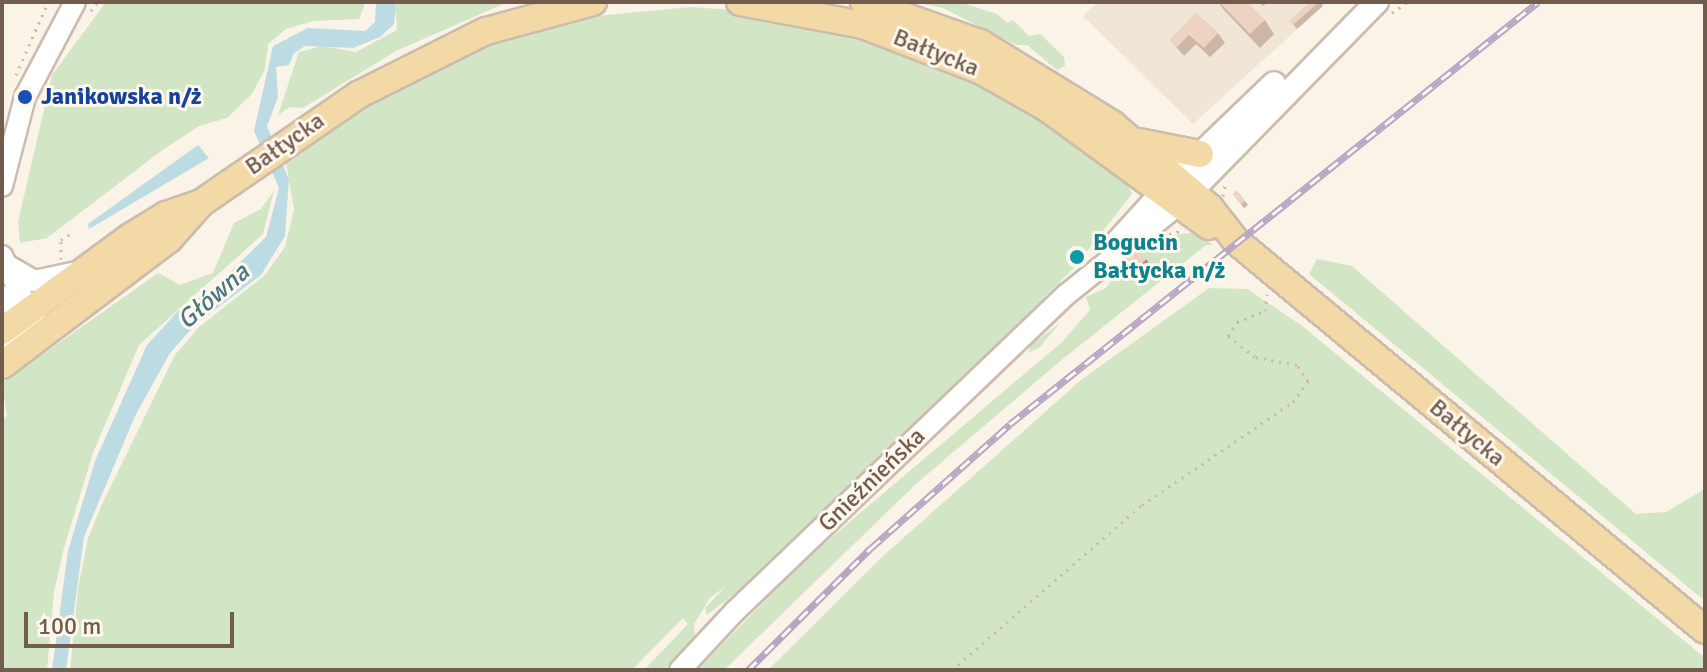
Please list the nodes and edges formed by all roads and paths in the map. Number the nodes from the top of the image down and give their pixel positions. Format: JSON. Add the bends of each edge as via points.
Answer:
{"nodes":[{"id":1,"x":48,"y":2,"type":"edge"},
{"id":2,"x":75,"y":2,"type":"edge"},
{"id":3,"x":593,"y":2,"type":"edge"},
{"id":4,"x":740,"y":2,"type":"edge"},
{"id":5,"x":864,"y":2,"type":"edge"},
{"id":6,"x":1358,"y":2,"type":"edge"},
{"id":7,"x":1377,"y":2,"type":"edge"},
{"id":8,"x":12,"y":86,"type":"dead end"},
{"id":9,"x":1132,"y":139,"type":"junction"},
{"id":10,"x":1200,"y":154,"type":"junction"},
{"id":11,"x":1226,"y":179,"type":"dead end"},
{"id":12,"x":2,"y":186,"type":"edge"},
{"id":13,"x":1226,"y":194,"type":"dead end"},
{"id":14,"x":1178,"y":199,"type":"junction"},
{"id":15,"x":201,"y":203,"type":"junction"},
{"id":16,"x":74,"y":232,"type":"dead end"},
{"id":17,"x":1165,"y":234,"type":"dead end"},
{"id":18,"x":4,"y":260,"type":"edge"},
{"id":19,"x":87,"y":266,"type":"junction"},
{"id":20,"x":1269,"y":281,"type":"dead end"},
{"id":21,"x":2,"y":296,"type":"edge"},
{"id":22,"x":75,"y":308,"type":"junction"},
{"id":23,"x":24,"y":314,"type":"junction"},
{"id":24,"x":2,"y":331,"type":"edge"},
{"id":25,"x":2,"y":364,"type":"edge"},
{"id":26,"x":1705,"y":630,"type":"edge"},
{"id":27,"x":680,"y":670,"type":"edge"},
{"id":28,"x":952,"y":670,"type":"edge"}],
"edges":[{"from":1,"to":8,"type":"path"},
{"from":2,"to":12,"type":"street","via":[[25,97]]},
{"from":3,"to":15,"type":"main road","name":"Bałtycka","via":[[515,21],[435,52],[358,95]]},
{"from":4,"to":14,"type":"main road","name":"Bałtycka","via":[[863,25],[982,71],[1058,115]]},
{"from":5,"to":9,"type":"main road","name":"Bałtycka","via":[[990,47]]},
{"from":6,"to":10,"type":"main road","name":"Gnieźnieńska"},
{"from":7,"to":14,"type":"main road","name":"Gnieźnieńska"},
{"from":9,"to":10,"type":"main road","via":[[1157,149]]},
{"from":9,"to":14,"type":"main road","name":"Bałtycka"},
{"from":10,"to":14,"type":"main road","name":"Gnieźnieńska"},
{"from":11,"to":13,"type":"path"},
{"from":14,"to":17,"type":"path"},
{"from":14,"to":26,"type":"main road","name":"Bałtycka","via":[[1230,236]]},
{"from":14,"to":27,"type":"street","name":"Gnieźnieńska","via":[[1067,294]]},
{"from":15,"to":19,"type":"main road","name":"Bałtycka","via":[[156,221]]},
{"from":15,"to":22,"type":"main road","name":"Bałtycka","via":[[169,239]]},
{"from":16,"to":19,"type":"path","via":[[61,240],[58,253],[65,262]]},
{"from":18,"to":19,"type":"street","via":[[20,275],[39,281]]},
{"from":18,"to":23,"type":"street","via":[[23,293]]},
{"from":19,"to":23,"type":"main road","name":"Bałtycka"},
{"from":20,"to":28,"type":"path","via":[[1265,311],[1237,322],[1228,336],[1255,357],[1297,365],[1308,381],[1293,402],[1142,505]]},
{"from":21,"to":23,"type":"street"},
{"from":22,"to":23,"type":"street","via":[[53,316]]},
{"from":22,"to":25,"type":"main road","name":"Bałtycka"},
{"from":23,"to":24,"type":"main road","name":"Bałtycka"},
{"from":23,"to":25,"type":"street","via":[[17,341]]}]}
